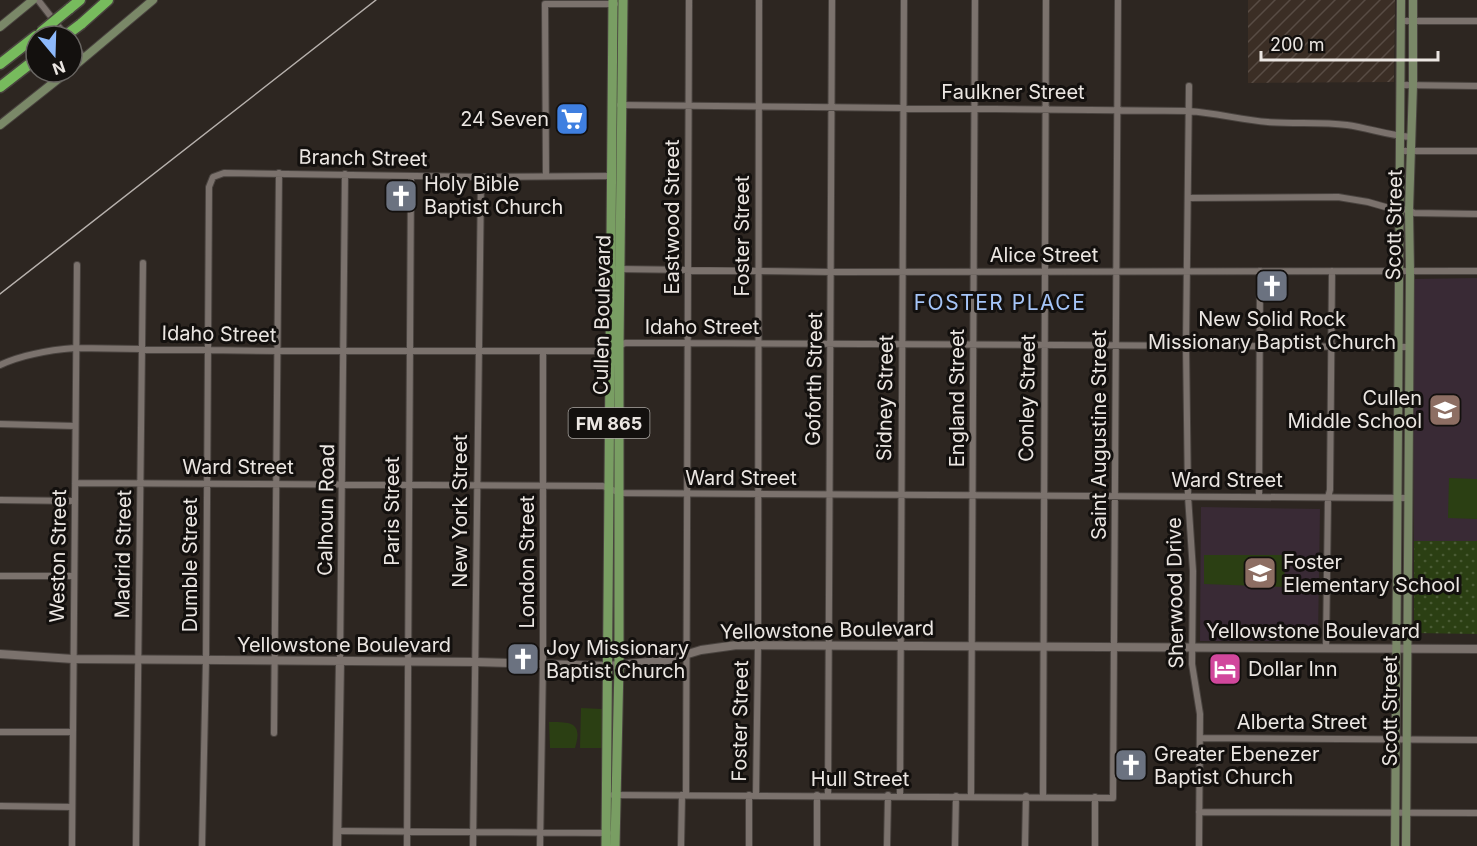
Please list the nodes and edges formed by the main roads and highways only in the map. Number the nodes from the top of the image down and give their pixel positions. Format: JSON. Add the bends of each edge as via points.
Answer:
{"nodes":[{"id":1,"x":36,"y":0,"type":"edge"},
{"id":2,"x":80,"y":0,"type":"edge"},
{"id":3,"x":108,"y":0,"type":"edge"},
{"id":4,"x":153,"y":0,"type":"edge"},
{"id":5,"x":1401,"y":0,"type":"edge"},
{"id":6,"x":1413,"y":0,"type":"edge"},
{"id":7,"x":613,"y":2,"type":"edge"},
{"id":8,"x":623,"y":2,"type":"edge"},
{"id":9,"x":51,"y":24,"type":"edge"},
{"id":10,"x":81,"y":24,"type":"edge"},
{"id":11,"x":0,"y":27,"type":"edge"},
{"id":12,"x":24,"y":46,"type":"edge"},
{"id":13,"x":84,"y":58,"type":"edge"},
{"id":14,"x":0,"y":64,"type":"edge"},
{"id":15,"x":24,"y":68,"type":"edge"},
{"id":16,"x":52,"y":84,"type":"edge"},
{"id":17,"x":0,"y":87,"type":"edge"},
{"id":18,"x":618,"y":105,"type":"junction"},
{"id":19,"x":0,"y":124,"type":"edge"},
{"id":20,"x":616,"y":269,"type":"junction"},
{"id":21,"x":614,"y":418,"type":"junction"},
{"id":22,"x":1397,"y":557,"type":"junction"},
{"id":23,"x":1408,"y":557,"type":"junction"},
{"id":24,"x":614,"y":574,"type":"junction"},
{"id":25,"x":611,"y":795,"type":"junction"},
{"id":26,"x":610,"y":833,"type":"junction"},
{"id":27,"x":606,"y":846,"type":"edge"},
{"id":28,"x":615,"y":846,"type":"edge"},
{"id":29,"x":1395,"y":846,"type":"edge"},
{"id":30,"x":1406,"y":846,"type":"edge"}],
"edges":[{"from":1,"to":11,"type":"main road"},
{"from":2,"to":9,"type":"highway","bridge":true},
{"from":3,"to":10,"type":"highway","bridge":true},
{"from":4,"to":13,"type":"main road"},
{"from":5,"to":22,"type":"main road","name":"Scott Street"},
{"from":6,"to":23,"type":"main road","name":"Scott Street"},
{"from":7,"to":18,"type":"main road","name":"Cullen Boulevard","number":"FM 865"},
{"from":8,"to":18,"type":"main road","name":"Cullen Boulevard","number":"FM 865"},
{"from":12,"to":14,"type":"highway"},
{"from":15,"to":17,"type":"highway"},
{"from":16,"to":19,"type":"main road"},
{"from":18,"to":20,"type":"main road","name":"Cullen Boulevard","number":"FM 865"},
{"from":20,"to":21,"type":"main road","name":"Cullen Boulevard","number":"FM 865","via":[[619,345]]},
{"from":20,"to":21,"type":"main road","name":"Cullen Boulevard","number":"FM 865","via":[[609,351]]},
{"from":21,"to":24,"type":"main road","name":"Cullen Boulevard","number":"FM 865","via":[[609,488]]},
{"from":21,"to":24,"type":"main road","name":"Cullen Boulevard","number":"FM 865","via":[[620,493]]},
{"from":22,"to":23,"type":"main road"},
{"from":22,"to":29,"type":"main road","name":"Scott Street"},
{"from":23,"to":30,"type":"main road","name":"Scott Street"},
{"from":24,"to":25,"type":"main road","name":"Cullen Boulevard","number":"FM 865","via":[[608,666]]},
{"from":24,"to":25,"type":"main road","name":"Cullen Boulevard","number":"FM 865","via":[[619,665]]},
{"from":25,"to":26,"type":"main road","name":"Cullen Boulevard","number":"FM 865"},
{"from":26,"to":27,"type":"main road","name":"Cullen Boulevard","number":"FM 865"},
{"from":26,"to":28,"type":"main road","name":"Cullen Boulevard","number":"FM 865"}]}
